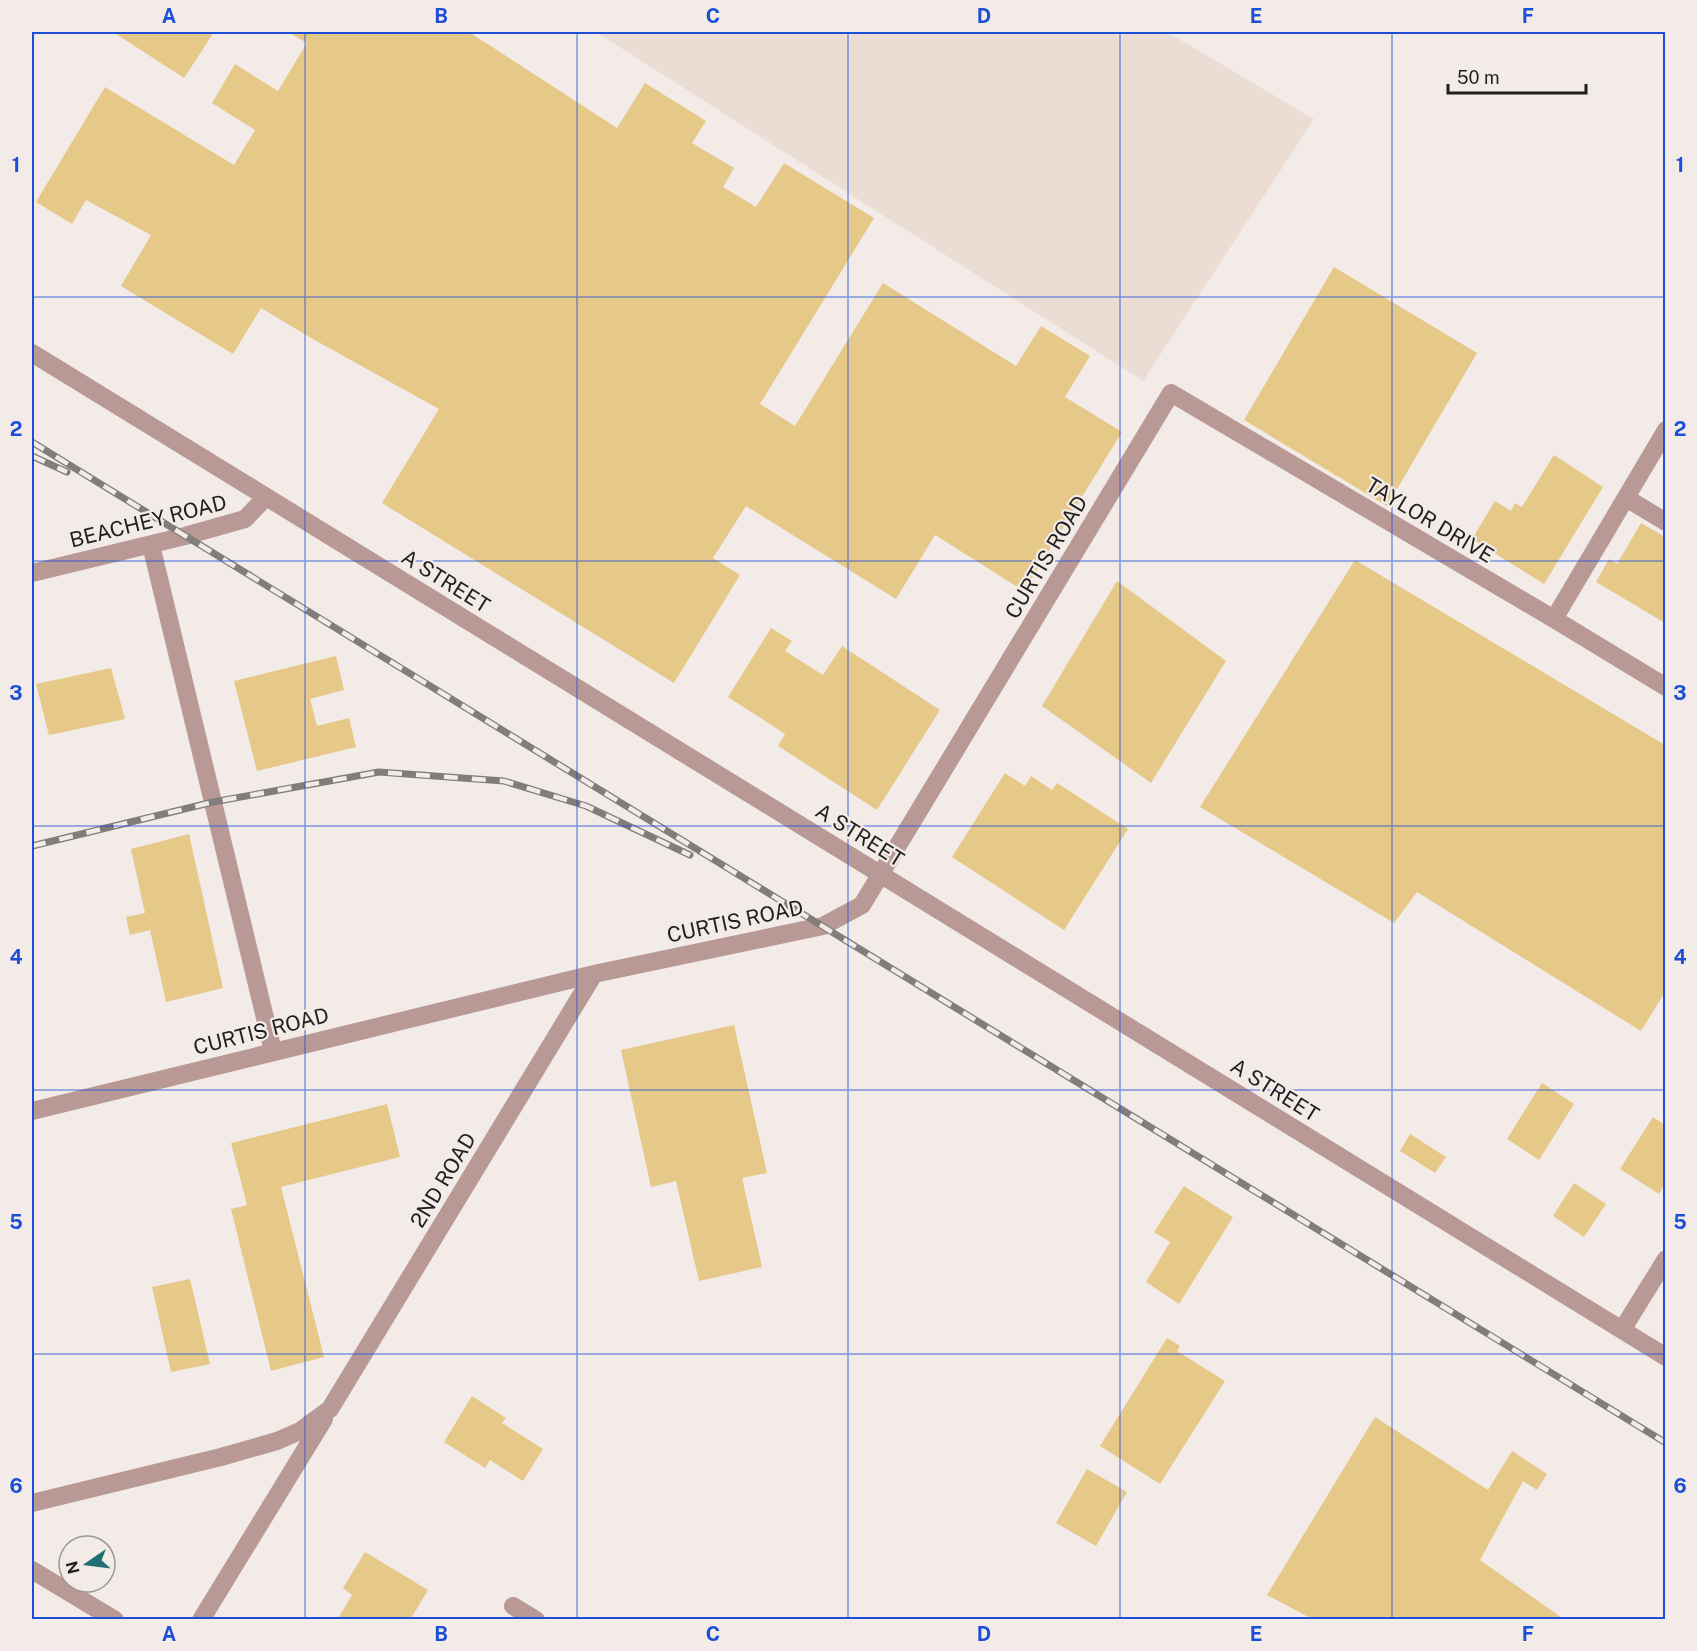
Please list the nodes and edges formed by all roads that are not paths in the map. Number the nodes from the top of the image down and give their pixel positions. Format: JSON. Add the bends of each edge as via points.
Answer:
{"nodes":[{"id":1,"x":32,"y":353,"type":"edge"},
{"id":2,"x":1171,"y":393,"type":"joint"},
{"id":3,"x":1665,"y":430,"type":"edge"},
{"id":4,"x":266,"y":497,"type":"junction"},
{"id":5,"x":1626,"y":498,"type":"junction"},
{"id":6,"x":1665,"y":522,"type":"edge"},
{"id":7,"x":151,"y":544,"type":"junction"},
{"id":8,"x":32,"y":573,"type":"edge"},
{"id":9,"x":1554,"y":619,"type":"junction"},
{"id":10,"x":1665,"y":687,"type":"edge"},
{"id":11,"x":880,"y":874,"type":"junction"},
{"id":12,"x":594,"y":974,"type":"junction"},
{"id":13,"x":273,"y":1051,"type":"junction"},
{"id":14,"x":32,"y":1111,"type":"edge"},
{"id":15,"x":1665,"y":1259,"type":"edge"},
{"id":16,"x":1622,"y":1330,"type":"junction"},
{"id":17,"x":1665,"y":1357,"type":"edge"},
{"id":18,"x":330,"y":1409,"type":"junction"},
{"id":19,"x":32,"y":1503,"type":"edge"},
{"id":20,"x":32,"y":1570,"type":"edge"},
{"id":21,"x":513,"y":1606,"type":"dead end"},
{"id":22,"x":115,"y":1620,"type":"edge"},
{"id":23,"x":201,"y":1620,"type":"edge"},
{"id":24,"x":536,"y":1620,"type":"edge"}],
"edges":[{"from":1,"to":4,"type":"street","name":"A STREET"},
{"from":2,"to":9,"type":"street","name":"TAYLOR DRIVE"},
{"from":2,"to":11,"type":"street","name":"CURTIS ROAD"},
{"from":3,"to":5,"type":"street"},
{"from":4,"to":7,"type":"street","name":"BEACHEY ROAD","via":[[245,519]]},
{"from":4,"to":11,"type":"street","name":"A STREET"},
{"from":5,"to":6,"type":"street"},
{"from":5,"to":9,"type":"street"},
{"from":7,"to":8,"type":"street","name":"BEACHEY ROAD"},
{"from":7,"to":13,"type":"street"},
{"from":9,"to":10,"type":"street","name":"TAYLOR DRIVE"},
{"from":11,"to":12,"type":"street","name":"CURTIS ROAD","via":[[862,905],[823,926]]},
{"from":11,"to":16,"type":"street","name":"A STREET"},
{"from":12,"to":13,"type":"street","name":"CURTIS ROAD"},
{"from":12,"to":18,"type":"street","name":"2ND ROAD"},
{"from":13,"to":14,"type":"street","name":"CURTIS ROAD"},
{"from":15,"to":16,"type":"street"},
{"from":16,"to":17,"type":"street","name":"A STREET"},
{"from":18,"to":19,"type":"street","name":"2ND ROAD","via":[[300,1431],[277,1441]]},
{"from":18,"to":23,"type":"street","name":"2ND ROAD"},
{"from":20,"to":22,"type":"street"},
{"from":21,"to":24,"type":"street"}]}
